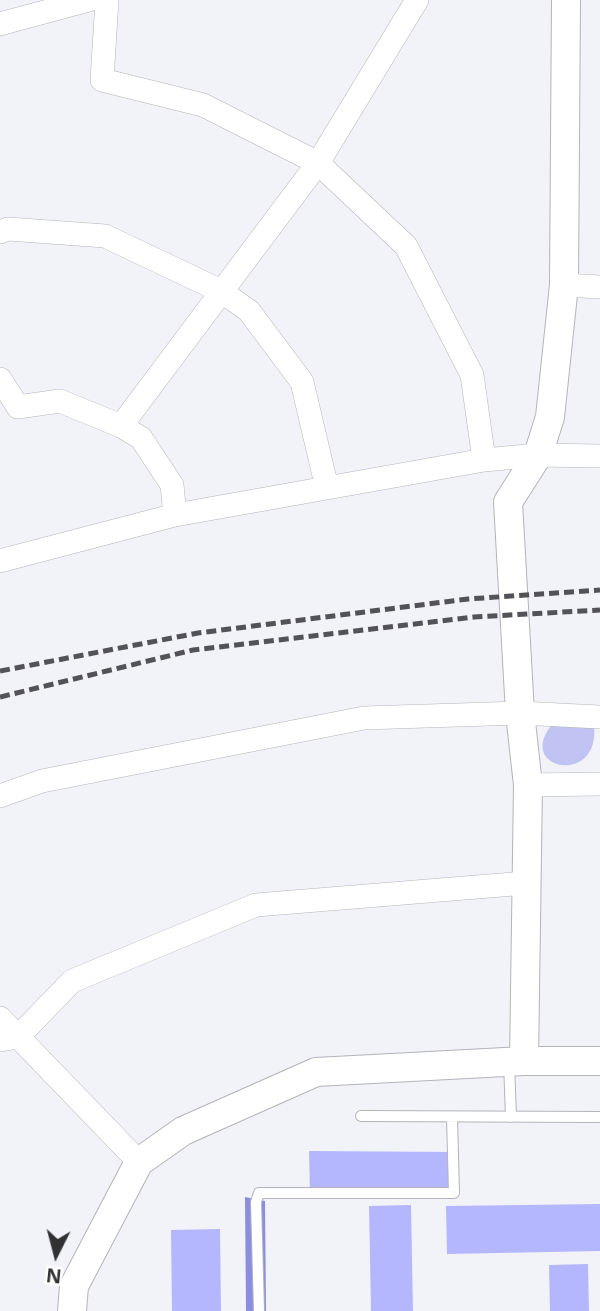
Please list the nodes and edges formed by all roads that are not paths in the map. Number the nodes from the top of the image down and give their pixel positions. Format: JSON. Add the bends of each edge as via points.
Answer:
{"nodes":[{"id":1,"x":89,"y":0,"type":"edge"},
{"id":2,"x":107,"y":0,"type":"edge"},
{"id":3,"x":417,"y":0,"type":"edge"},
{"id":4,"x":566,"y":0,"type":"edge"},
{"id":5,"x":0,"y":24,"type":"edge"},
{"id":6,"x":317,"y":163,"type":"junction"},
{"id":7,"x":0,"y":232,"type":"edge"},
{"id":8,"x":564,"y":285,"type":"junction"},
{"id":9,"x":600,"y":287,"type":"edge"},
{"id":10,"x":222,"y":291,"type":"junction"},
{"id":11,"x":0,"y":379,"type":"edge"},
{"id":12,"x":121,"y":426,"type":"junction"},
{"id":13,"x":538,"y":455,"type":"junction"},
{"id":14,"x":600,"y":456,"type":"edge"},
{"id":15,"x":484,"y":460,"type":"junction"},
{"id":16,"x":327,"y":488,"type":"junction"},
{"id":17,"x":175,"y":515,"type":"junction"},
{"id":18,"x":0,"y":561,"type":"edge"},
{"id":19,"x":520,"y":713,"type":"junction"},
{"id":20,"x":600,"y":717,"type":"edge"},
{"id":21,"x":528,"y":785,"type":"junction"},
{"id":22,"x":600,"y":785,"type":"edge"},
{"id":23,"x":0,"y":796,"type":"edge"},
{"id":24,"x":526,"y":883,"type":"junction"},
{"id":25,"x":0,"y":1018,"type":"edge"},
{"id":26,"x":9,"y":1038,"type":"edge"},
{"id":27,"x":600,"y":1061,"type":"edge"},
{"id":28,"x":517,"y":1062,"type":"junction"},
{"id":29,"x":361,"y":1116,"type":"dead end"},
{"id":30,"x":452,"y":1117,"type":"junction"},
{"id":31,"x":511,"y":1117,"type":"junction"},
{"id":32,"x":600,"y":1117,"type":"edge"},
{"id":33,"x":139,"y":1162,"type":"junction"},
{"id":34,"x":72,"y":1311,"type":"edge"},
{"id":35,"x":259,"y":1311,"type":"edge"}],
"edges":[{"from":1,"to":5,"type":"street"},
{"from":2,"to":6,"type":"street","via":[[102,80],[203,105]]},
{"from":3,"to":6,"type":"street"},
{"from":4,"to":8,"type":"street"},
{"from":6,"to":10,"type":"street"},
{"from":6,"to":15,"type":"street","via":[[406,246],[472,375]]},
{"from":7,"to":10,"type":"street","via":[[105,236]]},
{"from":8,"to":9,"type":"street"},
{"from":8,"to":13,"type":"street","via":[[550,417]]},
{"from":10,"to":12,"type":"street"},
{"from":10,"to":16,"type":"street","via":[[249,311],[302,382]]},
{"from":11,"to":12,"type":"street","via":[[18,407],[60,401]]},
{"from":12,"to":17,"type":"street","via":[[141,438],[172,485]]},
{"from":13,"to":14,"type":"street"},
{"from":13,"to":15,"type":"street"},
{"from":13,"to":19,"type":"street","via":[[508,502]]},
{"from":15,"to":16,"type":"street"},
{"from":16,"to":17,"type":"street"},
{"from":17,"to":18,"type":"street"},
{"from":19,"to":20,"type":"street"},
{"from":19,"to":21,"type":"street"},
{"from":19,"to":23,"type":"street","via":[[364,718],[42,781]]},
{"from":21,"to":22,"type":"street"},
{"from":21,"to":24,"type":"street"},
{"from":24,"to":26,"type":"street","via":[[256,905],[72,981]]},
{"from":24,"to":28,"type":"street"},
{"from":25,"to":26,"type":"street"},
{"from":26,"to":33,"type":"street"},
{"from":27,"to":28,"type":"street"},
{"from":28,"to":31,"type":"lane"},
{"from":28,"to":33,"type":"street","via":[[316,1072],[183,1131]]},
{"from":29,"to":30,"type":"lane"},
{"from":30,"to":31,"type":"lane"},
{"from":30,"to":35,"type":"lane","via":[[454,1193],[259,1192]]},
{"from":31,"to":32,"type":"lane"},
{"from":33,"to":34,"type":"street","via":[[74,1286]]}]}
